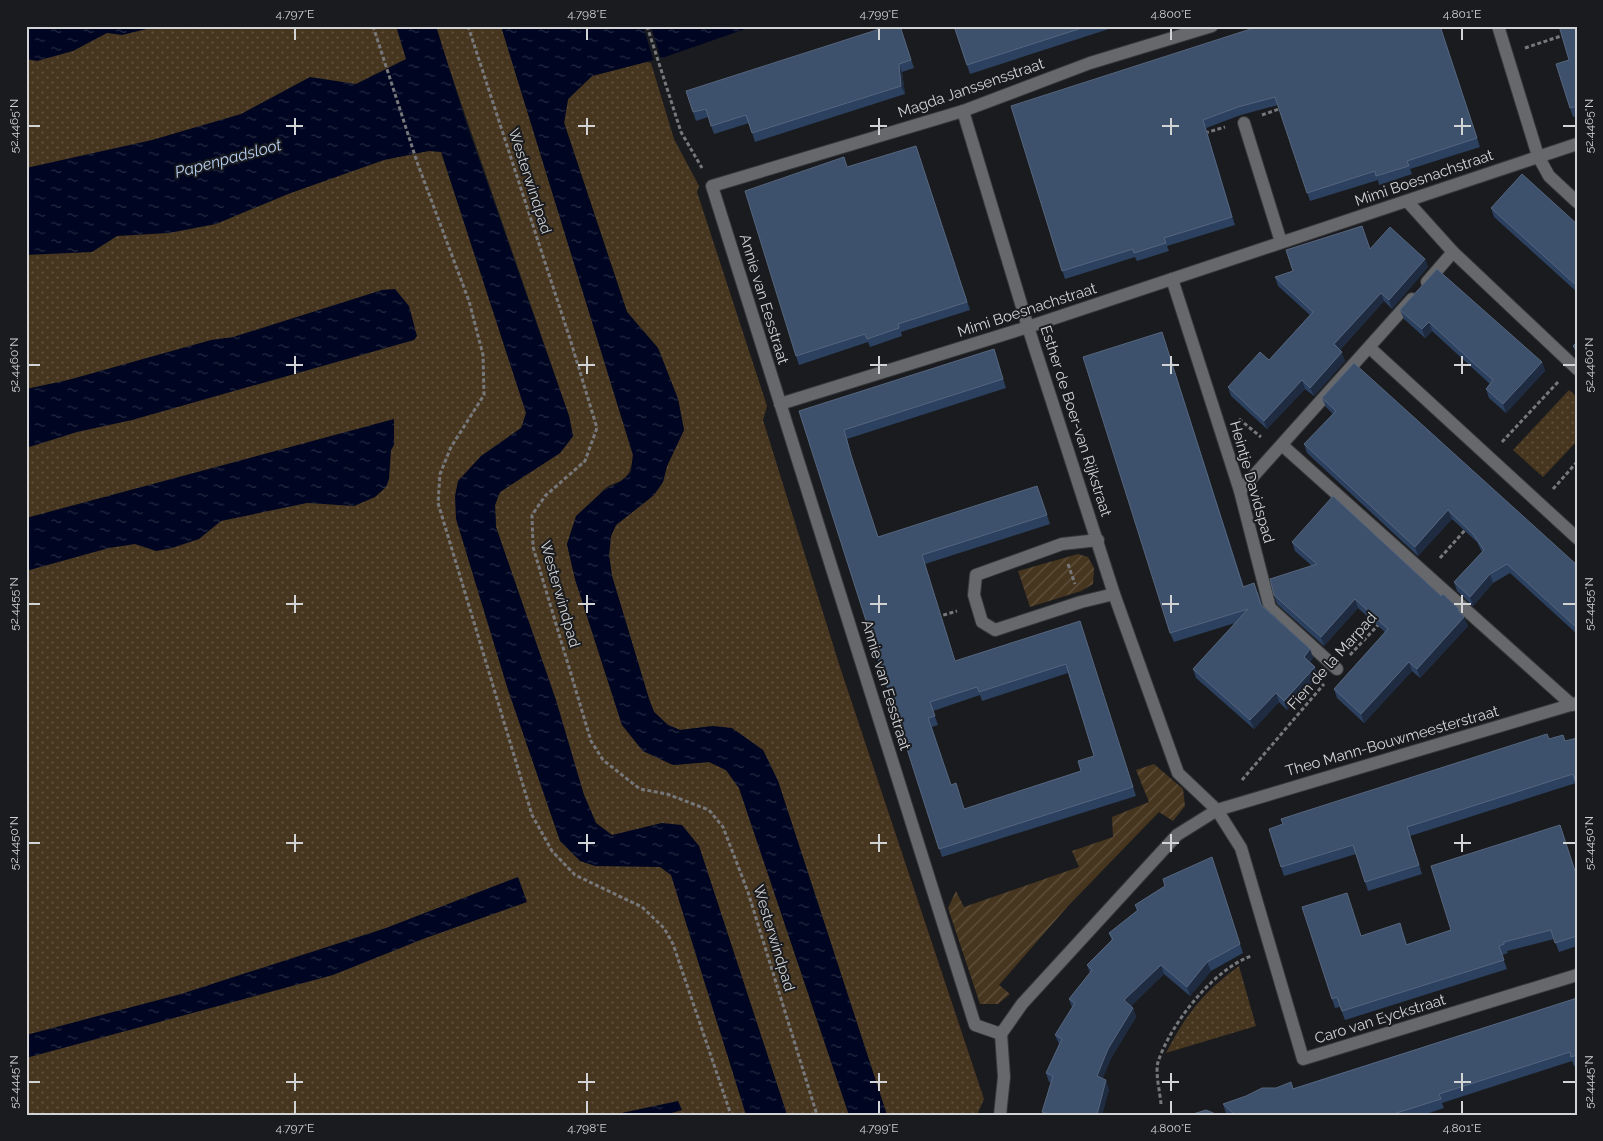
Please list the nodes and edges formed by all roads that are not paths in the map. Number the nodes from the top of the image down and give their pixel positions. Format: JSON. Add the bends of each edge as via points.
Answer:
{"nodes":[{"id":1,"x":1212,"y":26,"type":"edge"},
{"id":2,"x":1498,"y":26,"type":"edge"},
{"id":3,"x":963,"y":111,"type":"junction"},
{"id":4,"x":1244,"y":122,"type":"road end"},
{"id":5,"x":1577,"y":144,"type":"edge"},
{"id":6,"x":1538,"y":156,"type":"junction"},
{"id":7,"x":712,"y":186,"type":"joint"},
{"id":8,"x":1407,"y":201,"type":"junction"},
{"id":9,"x":1577,"y":202,"type":"edge"},
{"id":10,"x":1282,"y":242,"type":"junction"},
{"id":11,"x":1454,"y":252,"type":"junction"},
{"id":12,"x":1172,"y":279,"type":"junction"},
{"id":13,"x":1028,"y":328,"type":"junction"},
{"id":14,"x":1370,"y":348,"type":"junction"},
{"id":15,"x":1577,"y":370,"type":"edge"},
{"id":16,"x":780,"y":404,"type":"junction"},
{"id":17,"x":1279,"y":448,"type":"junction"},
{"id":18,"x":1240,"y":491,"type":"junction"},
{"id":19,"x":1577,"y":538,"type":"edge"},
{"id":20,"x":1098,"y":540,"type":"junction"},
{"id":21,"x":1114,"y":594,"type":"junction"},
{"id":22,"x":1337,"y":669,"type":"road end"},
{"id":23,"x":1574,"y":704,"type":"edge"},
{"id":24,"x":1217,"y":810,"type":"junction"},
{"id":25,"x":1577,"y":975,"type":"edge"},
{"id":26,"x":1001,"y":1034,"type":"junction"},
{"id":27,"x":1000,"y":1115,"type":"edge"}],
"edges":[{"from":1,"to":3,"type":"street","name":"Magda Janssensstraat","via":[[1090,63]]},
{"from":2,"to":6,"type":"street"},
{"from":3,"to":7,"type":"street","name":"Magda Janssensstraat"},
{"from":3,"to":13,"type":"street","name":"Esther de Boer-van Rijkstraat"},
{"from":4,"to":10,"type":"street"},
{"from":5,"to":6,"type":"street","name":"Mimi Boesnachstraat"},
{"from":6,"to":8,"type":"street","name":"Mimi Boesnachstraat"},
{"from":6,"to":9,"type":"street","via":[[1550,176]]},
{"from":7,"to":16,"type":"street","name":"Annie van Eesstraat"},
{"from":8,"to":10,"type":"street","name":"Mimi Boesnachstraat"},
{"from":8,"to":11,"type":"street"},
{"from":10,"to":12,"type":"street","name":"Mimi Boesnachstraat"},
{"from":11,"to":14,"type":"street"},
{"from":11,"to":15,"type":"street"},
{"from":12,"to":13,"type":"street","name":"Mimi Boesnachstraat"},
{"from":12,"to":18,"type":"street","name":"Heintje Davidspad"},
{"from":13,"to":16,"type":"street","name":"Mimi Boesnachstraat"},
{"from":13,"to":20,"type":"street","name":"Esther de Boer-van Rijkstraat"},
{"from":14,"to":17,"type":"street"},
{"from":14,"to":19,"type":"street"},
{"from":16,"to":26,"type":"street","name":"Annie van Eesstraat","via":[[975,1025]]},
{"from":17,"to":18,"type":"street"},
{"from":17,"to":23,"type":"street"},
{"from":18,"to":22,"type":"street","name":"Heintje Davidspad","via":[[1270,608]]},
{"from":20,"to":21,"type":"street","name":"Esther de Boer-van Rijkstraat"},
{"from":20,"to":21,"type":"street","name":"Esther de Boer-van Rijkstraat","via":[[1062,544],[976,575],[974,596],[982,622],[995,630]]},
{"from":21,"to":24,"type":"street","name":"Esther de Boer-van Rijkstraat","via":[[1178,773]]},
{"from":23,"to":24,"type":"street","name":"Theo Mann-Bouwmeesterstraat"},
{"from":24,"to":25,"type":"street","name":"Caro van Eyckstraat","via":[[1241,848],[1303,1059]]},
{"from":24,"to":26,"type":"street","via":[[1177,835],[1022,1004]]},
{"from":26,"to":27,"type":"street","via":[[1004,1077]]}]}
